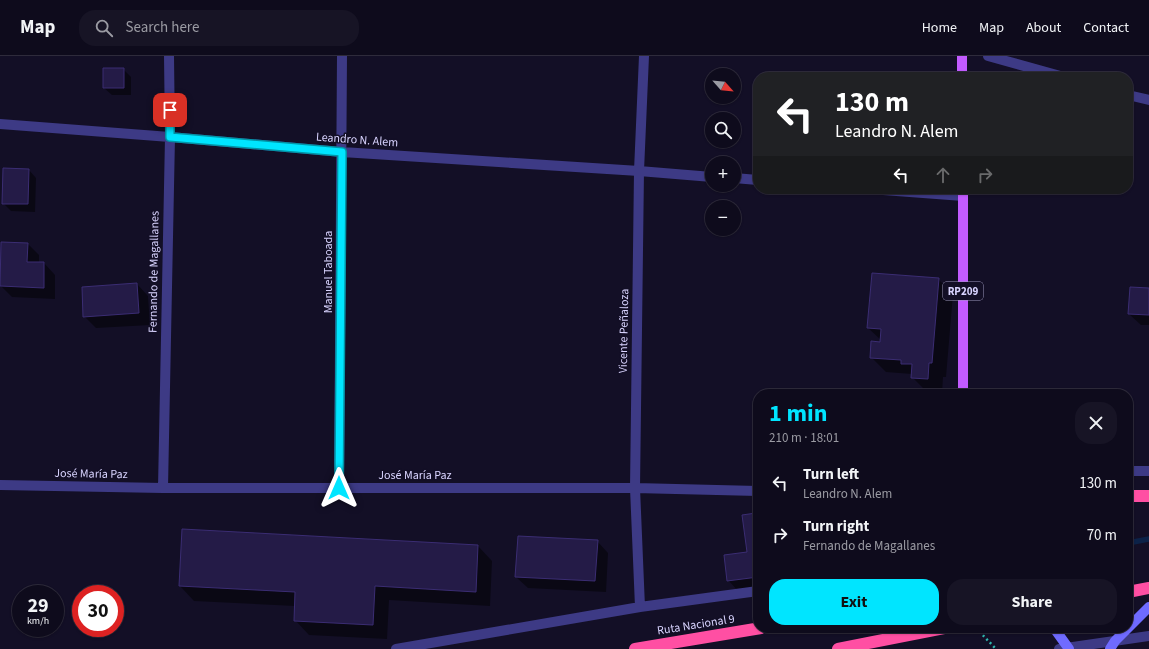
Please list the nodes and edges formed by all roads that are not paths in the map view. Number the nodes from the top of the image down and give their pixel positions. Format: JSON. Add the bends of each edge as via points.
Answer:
{"nodes":[{"id":1,"x":169,"y":56,"type":"edge"},
{"id":2,"x":342,"y":56,"type":"edge"},
{"id":3,"x":644,"y":56,"type":"edge"},
{"id":4,"x":962,"y":56,"type":"edge"},
{"id":5,"x":988,"y":56,"type":"edge"},
{"id":6,"x":962,"y":72,"type":"edge"},
{"id":7,"x":1046,"y":72,"type":"edge"},
{"id":8,"x":1133,"y":96,"type":"edge"},
{"id":9,"x":1149,"y":100,"type":"edge"},
{"id":10,"x":0,"y":124,"type":"edge"},
{"id":11,"x":170,"y":137,"type":"junction"},
{"id":12,"x":342,"y":152,"type":"junction"},
{"id":13,"x":640,"y":171,"type":"junction"},
{"id":14,"x":705,"y":176,"type":"edge"},
{"id":15,"x":741,"y":179,"type":"edge"},
{"id":16,"x":753,"y":180,"type":"edge"},
{"id":17,"x":963,"y":194,"type":"edge"},
{"id":18,"x":963,"y":389,"type":"edge"},
{"id":19,"x":1133,"y":471,"type":"edge"},
{"id":20,"x":1149,"y":471,"type":"edge"},
{"id":21,"x":0,"y":485,"type":"edge"},
{"id":22,"x":162,"y":488,"type":"junction"},
{"id":23,"x":339,"y":488,"type":"junction"},
{"id":24,"x":635,"y":488,"type":"junction"},
{"id":25,"x":753,"y":492,"type":"edge"},
{"id":26,"x":1133,"y":496,"type":"edge"},
{"id":27,"x":1149,"y":496,"type":"edge"},
{"id":28,"x":1149,"y":588,"type":"edge"},
{"id":29,"x":1133,"y":591,"type":"edge"},
{"id":30,"x":753,"y":592,"type":"edge"},
{"id":31,"x":640,"y":607,"type":"junction"},
{"id":32,"x":1149,"y":607,"type":"edge"},
{"id":33,"x":1133,"y":624,"type":"edge"},
{"id":34,"x":753,"y":629,"type":"edge"},
{"id":35,"x":919,"y":633,"type":"edge"},
{"id":36,"x":1057,"y":633,"type":"edge"},
{"id":37,"x":1124,"y":633,"type":"edge"},
{"id":38,"x":1149,"y":636,"type":"edge"},
{"id":39,"x":1113,"y":645,"type":"edge"},
{"id":40,"x":1066,"y":648,"type":"edge"},
{"id":41,"x":396,"y":649,"type":"edge"},
{"id":42,"x":635,"y":649,"type":"edge"},
{"id":43,"x":838,"y":649,"type":"edge"}],
"edges":[{"from":1,"to":11,"type":"street","name":"Fernando de Magallanes"},
{"from":2,"to":12,"type":"street","name":"Manuel Taboada"},
{"from":3,"to":13,"type":"street","name":"Vicente Peñaloza"},
{"from":4,"to":6,"type":"main road"},
{"from":5,"to":7,"type":"street"},
{"from":8,"to":9,"type":"street"},
{"from":10,"to":11,"type":"street","name":"Leandro N. Alem"},
{"from":11,"to":12,"type":"street","name":"Leandro N. Alem"},
{"from":11,"to":22,"type":"street","name":"Fernando de Magallanes"},
{"from":12,"to":13,"type":"street","name":"Leandro N. Alem"},
{"from":12,"to":23,"type":"street","name":"Manuel Taboada"},
{"from":13,"to":14,"type":"street","name":"Leandro N. Alem"},
{"from":13,"to":24,"type":"street","name":"Vicente Peñaloza"},
{"from":15,"to":16,"type":"street"},
{"from":17,"to":18,"type":"main road","number":"RP209"},
{"from":19,"to":20,"type":"street"},
{"from":21,"to":22,"type":"street","name":"José María Paz"},
{"from":22,"to":23,"type":"street","name":"José María Paz"},
{"from":23,"to":24,"type":"street","name":"José María Paz"},
{"from":24,"to":25,"type":"street","name":"José María Paz"},
{"from":24,"to":31,"type":"street","name":"Vicente Peñaloza"},
{"from":26,"to":27,"type":"highway"},
{"from":28,"to":29,"type":"highway"},
{"from":30,"to":31,"type":"street"},
{"from":31,"to":41,"type":"street"},
{"from":32,"to":33,"type":"main road"},
{"from":34,"to":42,"type":"highway","name":"Ruta Nacional 9"},
{"from":35,"to":43,"type":"highway"},
{"from":36,"to":40,"type":"main road"},
{"from":37,"to":39,"type":"main road"},
{"from":38,"to":39,"type":"street"},
{"from":39,"to":40,"type":"street"}]}
